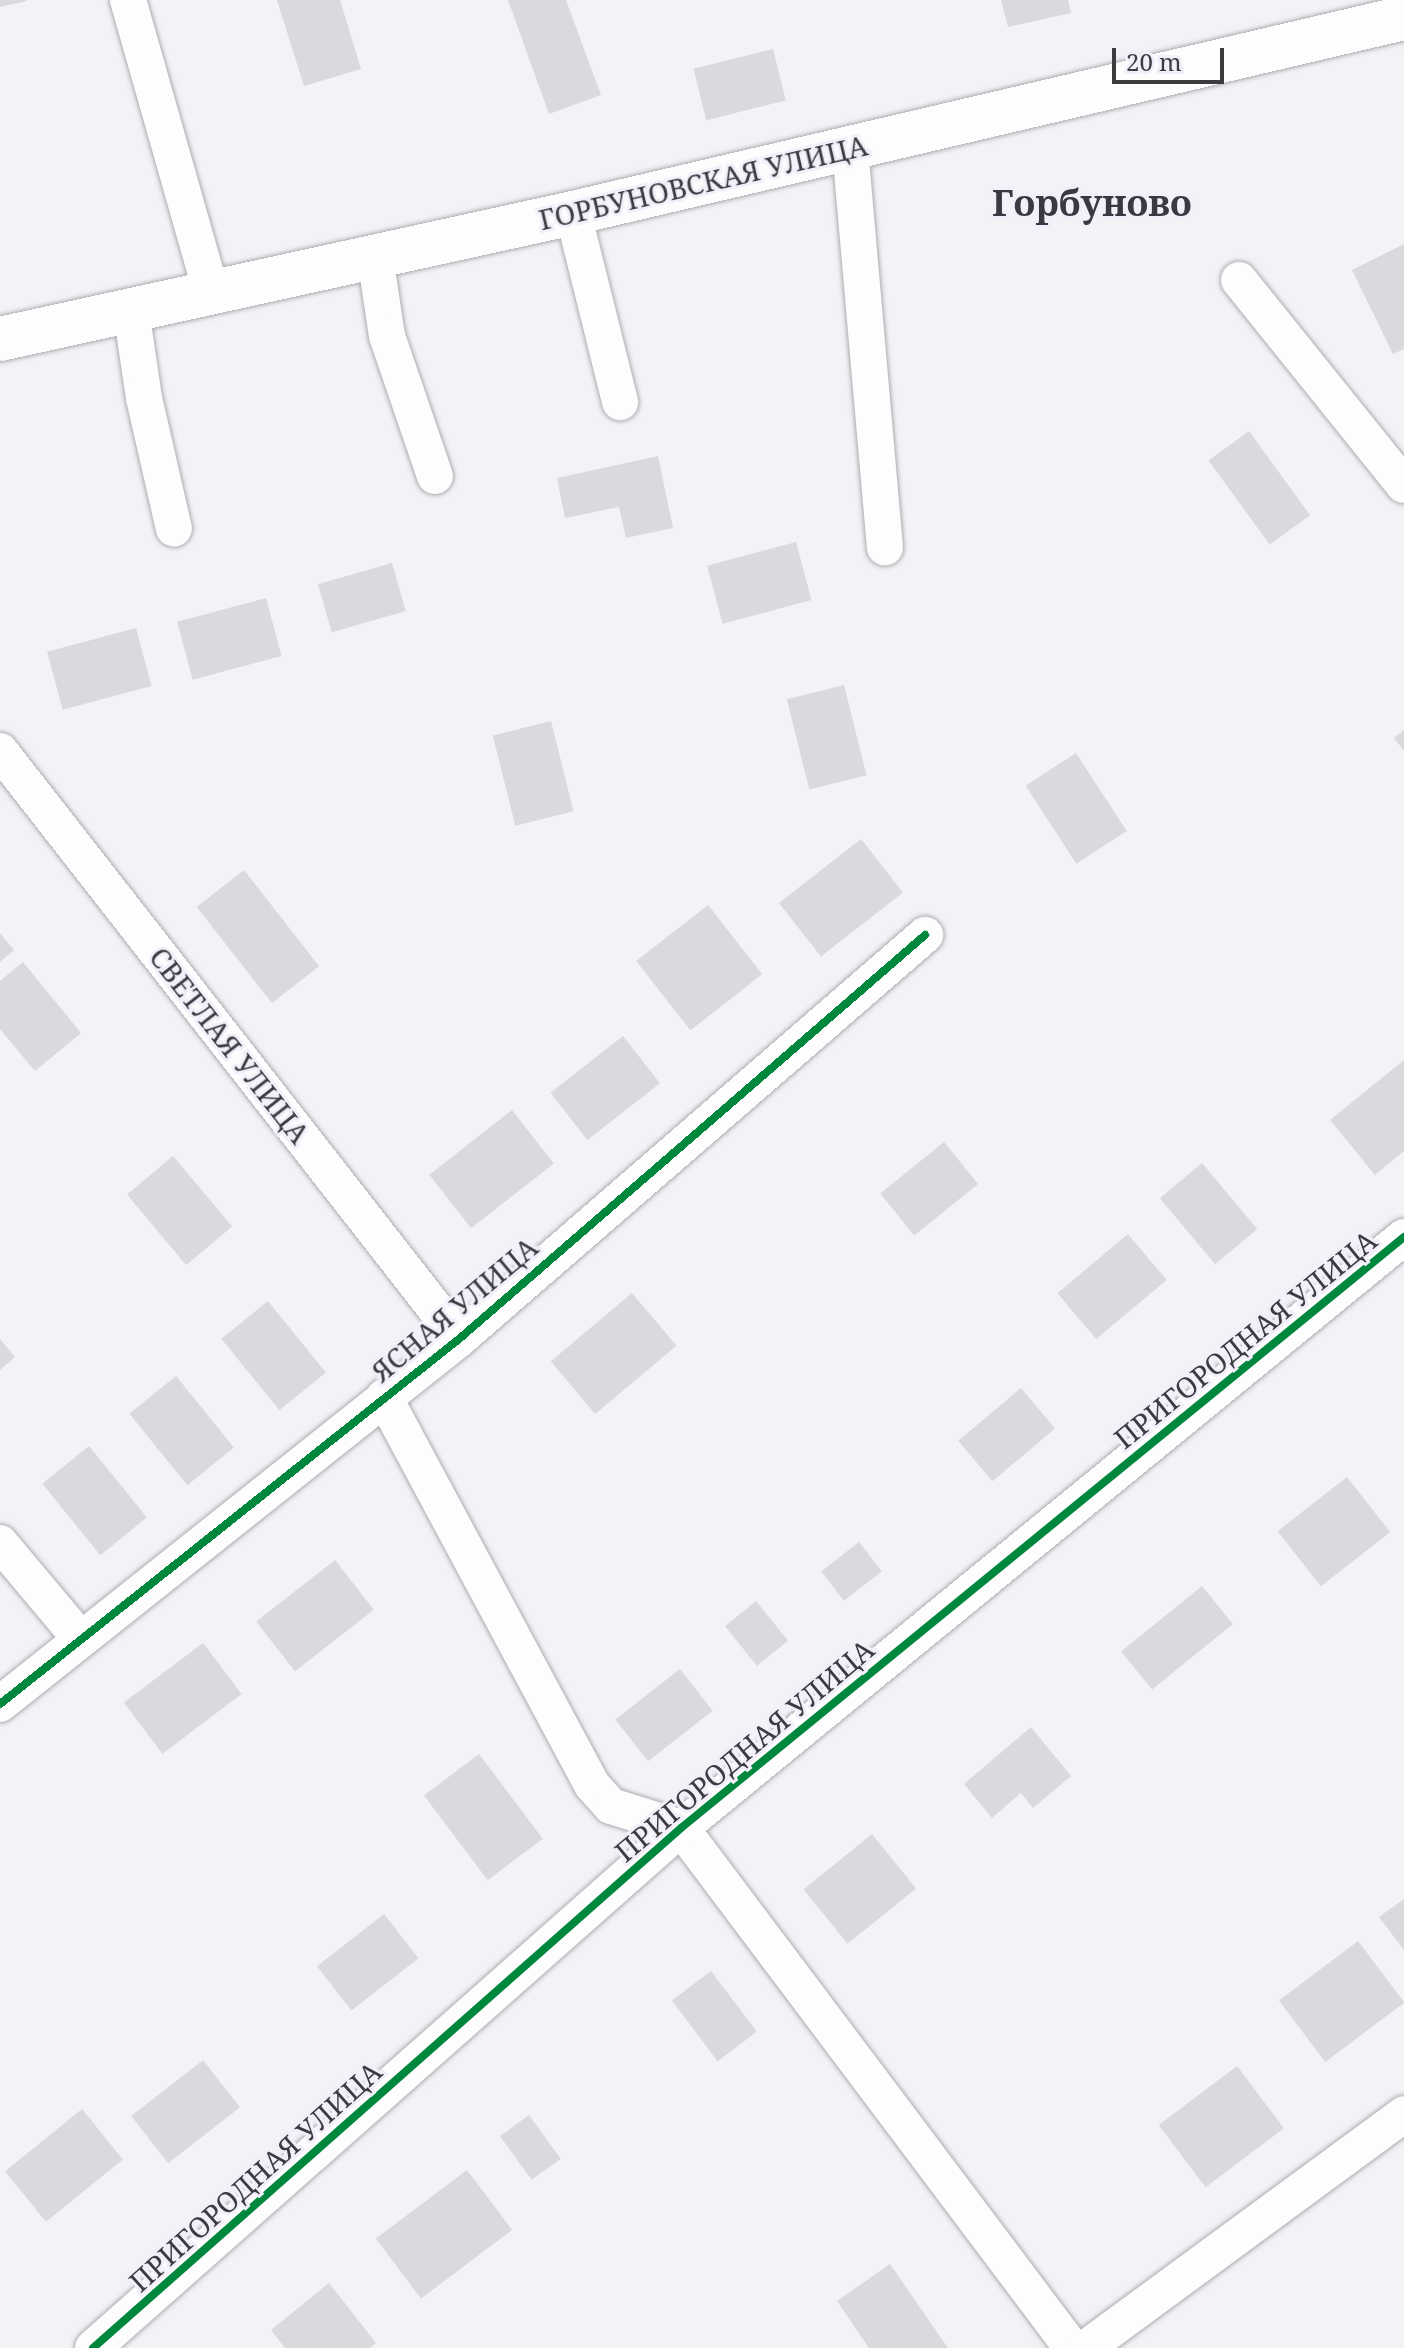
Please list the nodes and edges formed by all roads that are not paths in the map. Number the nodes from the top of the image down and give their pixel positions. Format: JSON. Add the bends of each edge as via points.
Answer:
{"nodes":[{"id":1,"x":128,"y":0,"type":"edge"},
{"id":2,"x":1404,"y":18,"type":"edge"},
{"id":3,"x":850,"y":148,"type":"junction"},
{"id":4,"x":573,"y":213,"type":"junction"},
{"id":5,"x":375,"y":256,"type":"junction"},
{"id":6,"x":1239,"y":280,"type":"dead end"},
{"id":7,"x":211,"y":292,"type":"junction"},
{"id":8,"x":131,"y":310,"type":"junction"},
{"id":9,"x":0,"y":339,"type":"edge"},
{"id":10,"x":620,"y":402,"type":"dead end"},
{"id":11,"x":435,"y":476,"type":"dead end"},
{"id":12,"x":1404,"y":485,"type":"edge"},
{"id":13,"x":174,"y":529,"type":"dead end"},
{"id":14,"x":885,"y":547,"type":"dead end"},
{"id":15,"x":0,"y":751,"type":"edge"},
{"id":16,"x":925,"y":935,"type":"dead end"},
{"id":17,"x":1404,"y":1237,"type":"edge"},
{"id":18,"x":459,"y":1339,"type":"junction"},
{"id":19,"x":384,"y":1397,"type":"junction"},
{"id":20,"x":0,"y":1543,"type":"edge"},
{"id":21,"x":79,"y":1637,"type":"junction"},
{"id":22,"x":0,"y":1704,"type":"edge"},
{"id":23,"x":681,"y":1828,"type":"junction"},
{"id":24,"x":1404,"y":2114,"type":"edge"},
{"id":25,"x":93,"y":2348,"type":"edge"},
{"id":26,"x":1072,"y":2348,"type":"edge"},
{"id":27,"x":1086,"y":2348,"type":"edge"}],
"edges":[{"from":1,"to":7,"type":"street"},
{"from":2,"to":3,"type":"main road","name":"ГОРБУНОВСКАЯ УЛИЦА"},
{"from":3,"to":4,"type":"main road","name":"ГОРБУНОВСКАЯ УЛИЦА"},
{"from":3,"to":14,"type":"street"},
{"from":4,"to":5,"type":"main road","name":"ГОРБУНОВСКАЯ УЛИЦА"},
{"from":4,"to":10,"type":"street"},
{"from":5,"to":7,"type":"main road","name":"ГОРБУНОВСКАЯ УЛИЦА"},
{"from":5,"to":11,"type":"street","via":[[387,336]]},
{"from":6,"to":12,"type":"street"},
{"from":7,"to":8,"type":"main road","name":"ГОРБУНОВСКАЯ УЛИЦА"},
{"from":8,"to":9,"type":"main road","name":"ГОРБУНОВСКАЯ УЛИЦА"},
{"from":8,"to":13,"type":"street","via":[[144,398]]},
{"from":15,"to":18,"type":"street","name":"СВЕТЛАЯ УЛИЦА"},
{"from":16,"to":18,"type":"street","name":"ЯСНАЯ УЛИЦА"},
{"from":17,"to":23,"type":"street","name":"ПРИГОРОДНАЯ УЛИЦА"},
{"from":18,"to":19,"type":"street","name":"ЯСНАЯ УЛИЦА"},
{"from":19,"to":21,"type":"street","name":"ЯСНАЯ УЛИЦА"},
{"from":19,"to":23,"type":"street","via":[[592,1785],[611,1806]]},
{"from":20,"to":21,"type":"street"},
{"from":21,"to":22,"type":"street","name":"ЯСНАЯ УЛИЦА"},
{"from":23,"to":25,"type":"street","name":"ПРИГОРОДНАЯ УЛИЦА"},
{"from":23,"to":26,"type":"street"},
{"from":24,"to":27,"type":"street"}]}
